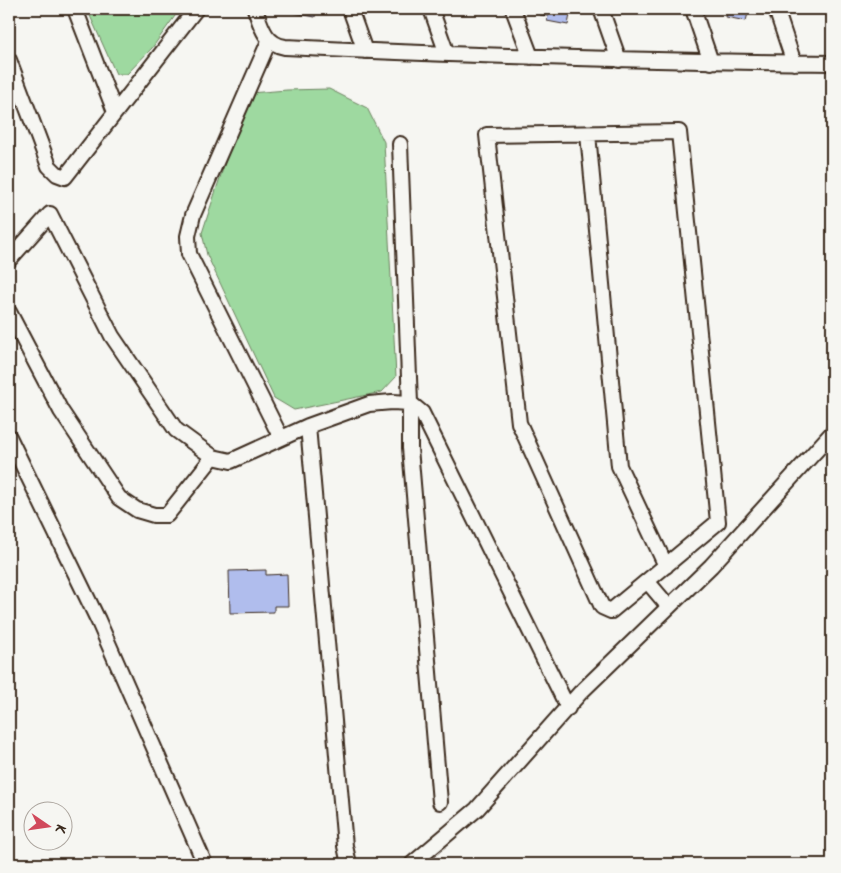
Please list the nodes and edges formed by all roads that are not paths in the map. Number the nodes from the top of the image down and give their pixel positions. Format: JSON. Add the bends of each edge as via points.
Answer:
{"nodes":[{"id":1,"x":75,"y":9,"type":"edge"},
{"id":2,"x":196,"y":9,"type":"edge"},
{"id":3,"x":255,"y":9,"type":"edge"},
{"id":4,"x":350,"y":9,"type":"edge"},
{"id":5,"x":431,"y":9,"type":"edge"},
{"id":6,"x":513,"y":9,"type":"edge"},
{"id":7,"x":601,"y":9,"type":"edge"},
{"id":8,"x":693,"y":9,"type":"edge"},
{"id":9,"x":776,"y":9,"type":"edge"},
{"id":10,"x":269,"y":40,"type":"junction"},
{"id":11,"x":364,"y":51,"type":"junction"},
{"id":12,"x":447,"y":54,"type":"junction"},
{"id":13,"x":531,"y":57,"type":"junction"},
{"id":14,"x":9,"y":60,"type":"edge"},
{"id":15,"x":619,"y":60,"type":"junction"},
{"id":16,"x":711,"y":62,"type":"junction"},
{"id":17,"x":794,"y":63,"type":"junction"},
{"id":18,"x":832,"y":63,"type":"edge"},
{"id":19,"x":115,"y":112,"type":"junction"},
{"id":20,"x":588,"y":134,"type":"junction"},
{"id":21,"x":400,"y":144,"type":"dead end"},
{"id":22,"x":9,"y":260,"type":"edge"},
{"id":23,"x":9,"y":312,"type":"edge"},
{"id":24,"x":410,"y":403,"type":"junction"},
{"id":25,"x":308,"y":426,"type":"junction"},
{"id":26,"x":832,"y":433,"type":"edge"},
{"id":27,"x":9,"y":437,"type":"edge"},
{"id":28,"x":281,"y":438,"type":"junction"},
{"id":29,"x":213,"y":457,"type":"junction"},
{"id":30,"x":666,"y":566,"type":"junction"},
{"id":31,"x":647,"y":581,"type":"junction"},
{"id":32,"x":669,"y":607,"type":"junction"},
{"id":33,"x":568,"y":708,"type":"junction"},
{"id":34,"x":440,"y":802,"type":"dead end"},
{"id":35,"x":205,"y":864,"type":"edge"},
{"id":36,"x":349,"y":864,"type":"edge"},
{"id":37,"x":412,"y":864,"type":"edge"}],
"edges":[{"from":1,"to":19,"type":"street"},
{"from":2,"to":19,"type":"street"},
{"from":3,"to":10,"type":"street","via":[[262,31]]},
{"from":4,"to":11,"type":"street"},
{"from":5,"to":12,"type":"street"},
{"from":6,"to":13,"type":"street"},
{"from":7,"to":15,"type":"street"},
{"from":8,"to":16,"type":"street"},
{"from":9,"to":17,"type":"street"},
{"from":10,"to":11,"type":"street","via":[[285,47]]},
{"from":10,"to":28,"type":"street","via":[[193,215],[188,236],[189,254]]},
{"from":11,"to":12,"type":"street"},
{"from":12,"to":13,"type":"street"},
{"from":13,"to":15,"type":"street"},
{"from":14,"to":19,"type":"street","via":[[49,166],[57,174],[65,177]]},
{"from":15,"to":16,"type":"street"},
{"from":16,"to":17,"type":"street"},
{"from":17,"to":18,"type":"street"},
{"from":20,"to":30,"type":"street","via":[[619,466]]},
{"from":20,"to":30,"type":"street","via":[[679,132],[718,522]]},
{"from":20,"to":31,"type":"street","via":[[487,135],[519,423],[602,608],[611,610]]},
{"from":21,"to":24,"type":"street"},
{"from":22,"to":29,"type":"street","via":[[50,214],[112,336],[176,430]]},
{"from":23,"to":29,"type":"street","via":[[61,411],[119,498],[136,510],[167,515]]},
{"from":24,"to":25,"type":"street","via":[[369,404]]},
{"from":24,"to":33,"type":"street","via":[[422,413]]},
{"from":24,"to":34,"type":"street","via":[[410,448]]},
{"from":25,"to":28,"type":"street"},
{"from":25,"to":36,"type":"street"},
{"from":26,"to":32,"type":"street","via":[[711,566]]},
{"from":27,"to":35,"type":"street","via":[[98,620]]},
{"from":28,"to":29,"type":"street","via":[[231,461]]},
{"from":30,"to":31,"type":"street"},
{"from":31,"to":32,"type":"street"},
{"from":32,"to":33,"type":"street"},
{"from":33,"to":37,"type":"street","via":[[477,809]]}]}
